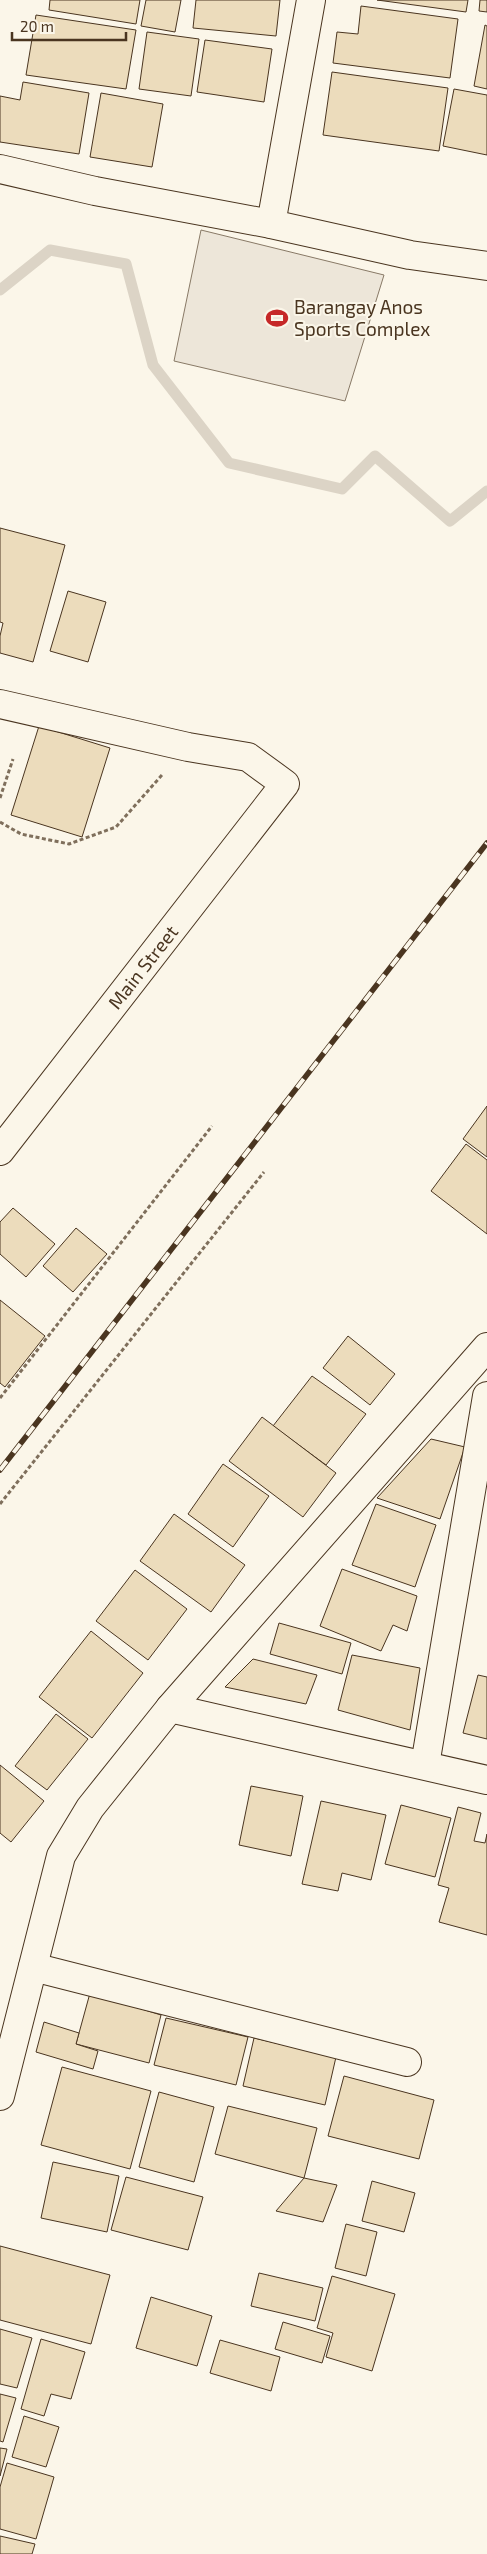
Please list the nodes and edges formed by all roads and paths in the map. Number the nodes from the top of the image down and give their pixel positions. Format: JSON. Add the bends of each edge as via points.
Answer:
{"nodes":[{"id":1,"x":310,"y":0,"type":"edge"},
{"id":2,"x":0,"y":169,"type":"edge"},
{"id":3,"x":271,"y":224,"type":"junction"},
{"id":4,"x":487,"y":266,"type":"edge"},
{"id":5,"x":0,"y":704,"type":"edge"},
{"id":6,"x":188,"y":747,"type":"junction"},
{"id":7,"x":13,"y":759,"type":"dead end"},
{"id":8,"x":0,"y":798,"type":"edge"},
{"id":9,"x":0,"y":822,"type":"edge"},
{"id":10,"x":212,"y":1126,"type":"dead end"},
{"id":11,"x":0,"y":1151,"type":"edge"},
{"id":12,"x":264,"y":1172,"type":"dead end"},
{"id":13,"x":487,"y":1347,"type":"edge"},
{"id":14,"x":487,"y":1396,"type":"edge"},
{"id":15,"x":0,"y":1398,"type":"edge"},
{"id":16,"x":0,"y":1504,"type":"edge"},
{"id":17,"x":170,"y":1708,"type":"junction"},
{"id":18,"x":426,"y":1766,"type":"junction"},
{"id":19,"x":487,"y":1780,"type":"edge"},
{"id":20,"x":33,"y":1966,"type":"junction"},
{"id":21,"x":407,"y":2062,"type":"dead end"},
{"id":22,"x":0,"y":2096,"type":"edge"}],
"edges":[{"from":1,"to":3,"type":"street"},
{"from":2,"to":3,"type":"street","via":[[95,191]]},
{"from":3,"to":4,"type":"street","via":[[410,255]]},
{"from":5,"to":6,"type":"street"},
{"from":6,"to":9,"type":"path","via":[[116,827],[69,844],[21,834]]},
{"from":6,"to":11,"type":"street","name":"Main Street","via":[[248,757],[286,784]]},
{"from":7,"to":8,"type":"path"},
{"from":10,"to":15,"type":"path"},
{"from":12,"to":16,"type":"path"},
{"from":13,"to":17,"type":"street"},
{"from":14,"to":18,"type":"street"},
{"from":17,"to":18,"type":"street"},
{"from":17,"to":20,"type":"street","via":[[90,1808],[61,1856]]},
{"from":18,"to":19,"type":"street"},
{"from":20,"to":21,"type":"street"},
{"from":20,"to":22,"type":"street"}]}
